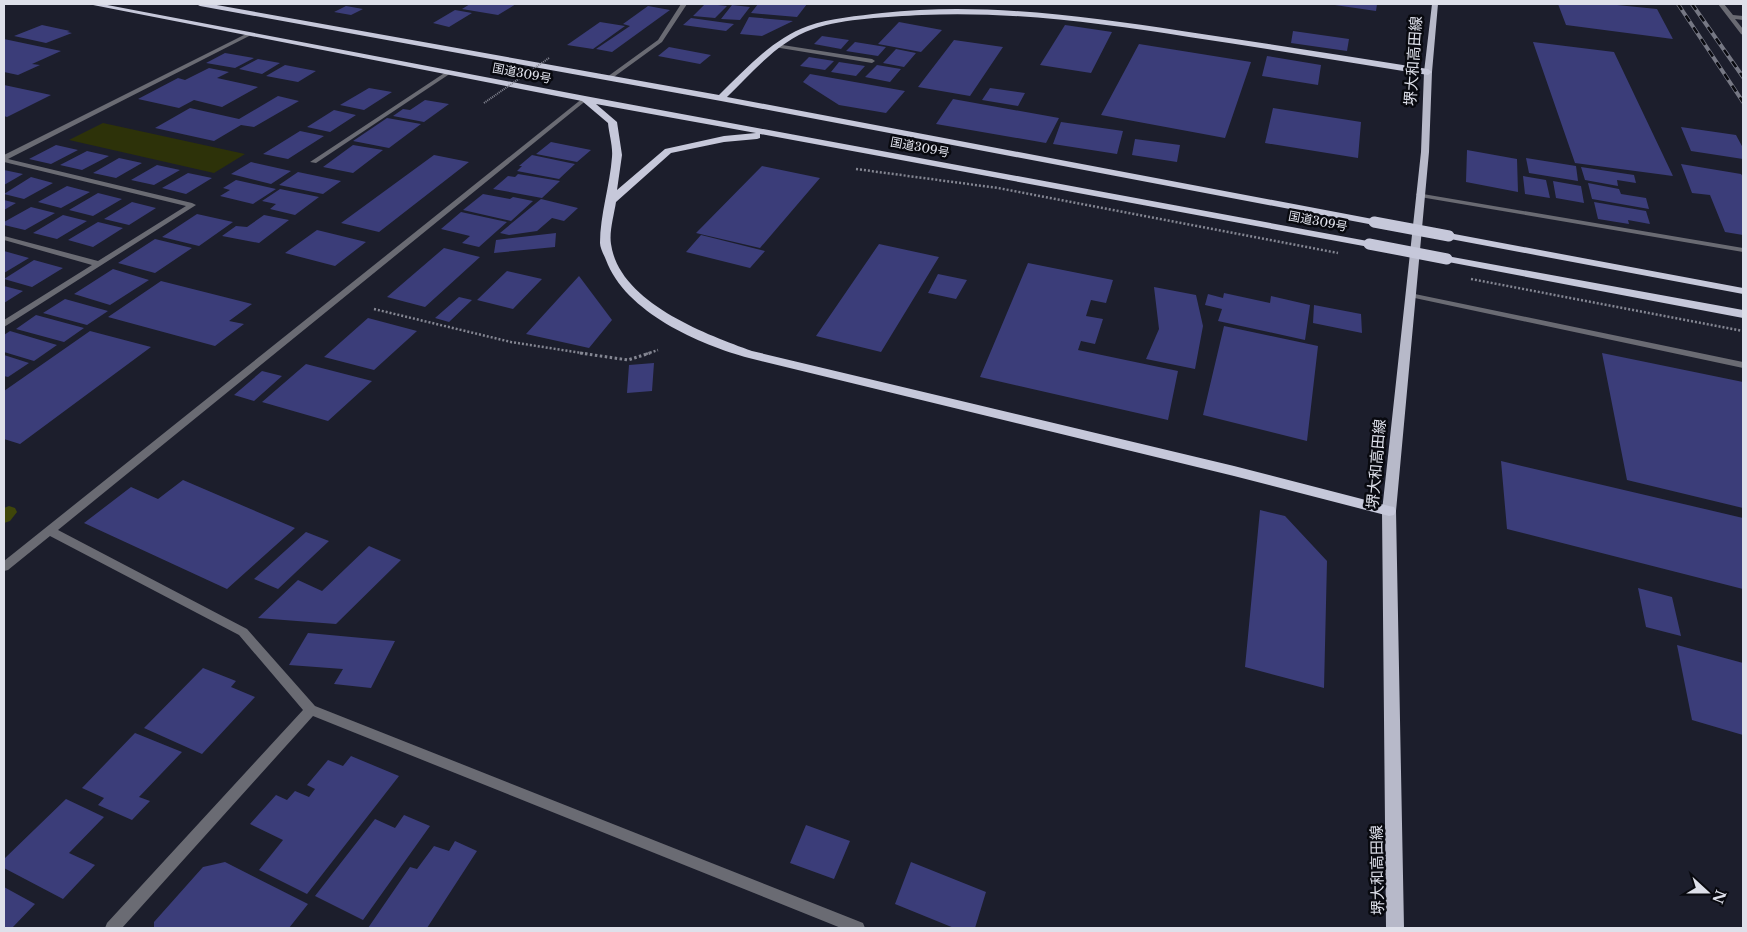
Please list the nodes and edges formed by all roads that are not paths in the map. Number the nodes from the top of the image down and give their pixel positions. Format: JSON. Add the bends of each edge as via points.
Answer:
{"nodes":[{"id":1,"x":92,"y":4,"type":"edge"},
{"id":2,"x":205,"y":4,"type":"edge"},
{"id":3,"x":684,"y":4,"type":"edge"},
{"id":4,"x":1435,"y":4,"type":"edge"},
{"id":5,"x":1721,"y":4,"type":"edge"},
{"id":6,"x":1731,"y":17,"type":"junction"},
{"id":7,"x":1743,"y":18,"type":"edge"},
{"id":8,"x":250,"y":34,"type":"junction"},
{"id":9,"x":1743,"y":34,"type":"edge"},
{"id":10,"x":776,"y":46,"type":"junction"},
{"id":11,"x":872,"y":61,"type":"dead end"},
{"id":12,"x":1428,"y":72,"type":"junction"},
{"id":13,"x":448,"y":73,"type":"junction"},
{"id":14,"x":609,"y":78,"type":"junction"},
{"id":15,"x":721,"y":98,"type":"junction"},
{"id":16,"x":585,"y":99,"type":"junction"},
{"id":17,"x":779,"y":135,"type":"junction"},
{"id":18,"x":4,"y":159,"type":"edge"},
{"id":19,"x":314,"y":162,"type":"dead end"},
{"id":20,"x":1420,"y":195,"type":"junction"},
{"id":21,"x":609,"y":203,"type":"junction"},
{"id":22,"x":4,"y":238,"type":"edge"},
{"id":23,"x":1743,"y":250,"type":"edge"},
{"id":24,"x":99,"y":264,"type":"junction"},
{"id":25,"x":1743,"y":291,"type":"edge"},
{"id":26,"x":1410,"y":294,"type":"junction"},
{"id":27,"x":1743,"y":314,"type":"edge"},
{"id":28,"x":4,"y":324,"type":"edge"},
{"id":29,"x":1743,"y":365,"type":"edge"},
{"id":30,"x":1389,"y":511,"type":"junction"},
{"id":31,"x":49,"y":530,"type":"junction"},
{"id":32,"x":4,"y":567,"type":"edge"},
{"id":33,"x":311,"y":710,"type":"junction"},
{"id":34,"x":112,"y":928,"type":"edge"},
{"id":35,"x":858,"y":928,"type":"edge"},
{"id":36,"x":1396,"y":928,"type":"edge"}],
"edges":[{"from":1,"to":8,"type":"highway","name":"国道309号"},
{"from":2,"to":14,"type":"highway","name":"国道309号"},
{"from":3,"to":14,"type":"street","via":[[660,40]]},
{"from":4,"to":12,"type":"main road","name":"堺大和高田線"},
{"from":5,"to":6,"type":"street"},
{"from":6,"to":7,"type":"street"},
{"from":6,"to":9,"type":"street"},
{"from":8,"to":13,"type":"highway","name":"国道309号"},
{"from":8,"to":18,"type":"street"},
{"from":10,"to":11,"type":"street"},
{"from":10,"to":12,"type":"highway","via":[[810,27],[845,17],[895,6],[945,4],[1029,9]]},
{"from":10,"to":15,"type":"highway"},
{"from":12,"to":20,"type":"main road","name":"堺大和高田線"},
{"from":13,"to":16,"type":"highway","name":"国道309号"},
{"from":13,"to":19,"type":"street"},
{"from":14,"to":15,"type":"highway","name":"国道309号"},
{"from":15,"to":25,"type":"highway","name":"国道309号","bridge":true},
{"from":16,"to":17,"type":"highway","name":"国道309号"},
{"from":16,"to":21,"type":"highway","via":[[612,122],[617,155]]},
{"from":16,"to":31,"type":"street"},
{"from":17,"to":21,"type":"highway","via":[[724,139],[668,150]]},
{"from":17,"to":27,"type":"highway","name":"国道309号","bridge":true},
{"from":18,"to":24,"type":"street","via":[[192,206]]},
{"from":20,"to":23,"type":"street"},
{"from":20,"to":26,"type":"main road","name":"堺大和高田線"},
{"from":21,"to":30,"type":"highway","via":[[605,244],[616,273],[637,296],[668,320],[702,336],[749,354]]},
{"from":22,"to":24,"type":"street"},
{"from":24,"to":28,"type":"street"},
{"from":26,"to":29,"type":"street"},
{"from":26,"to":30,"type":"main road","name":"堺大和高田線"},
{"from":30,"to":36,"type":"main road","name":"堺大和高田線"},
{"from":31,"to":32,"type":"street"},
{"from":31,"to":33,"type":"street","via":[[243,632]]},
{"from":33,"to":34,"type":"street"},
{"from":33,"to":35,"type":"street"}]}
